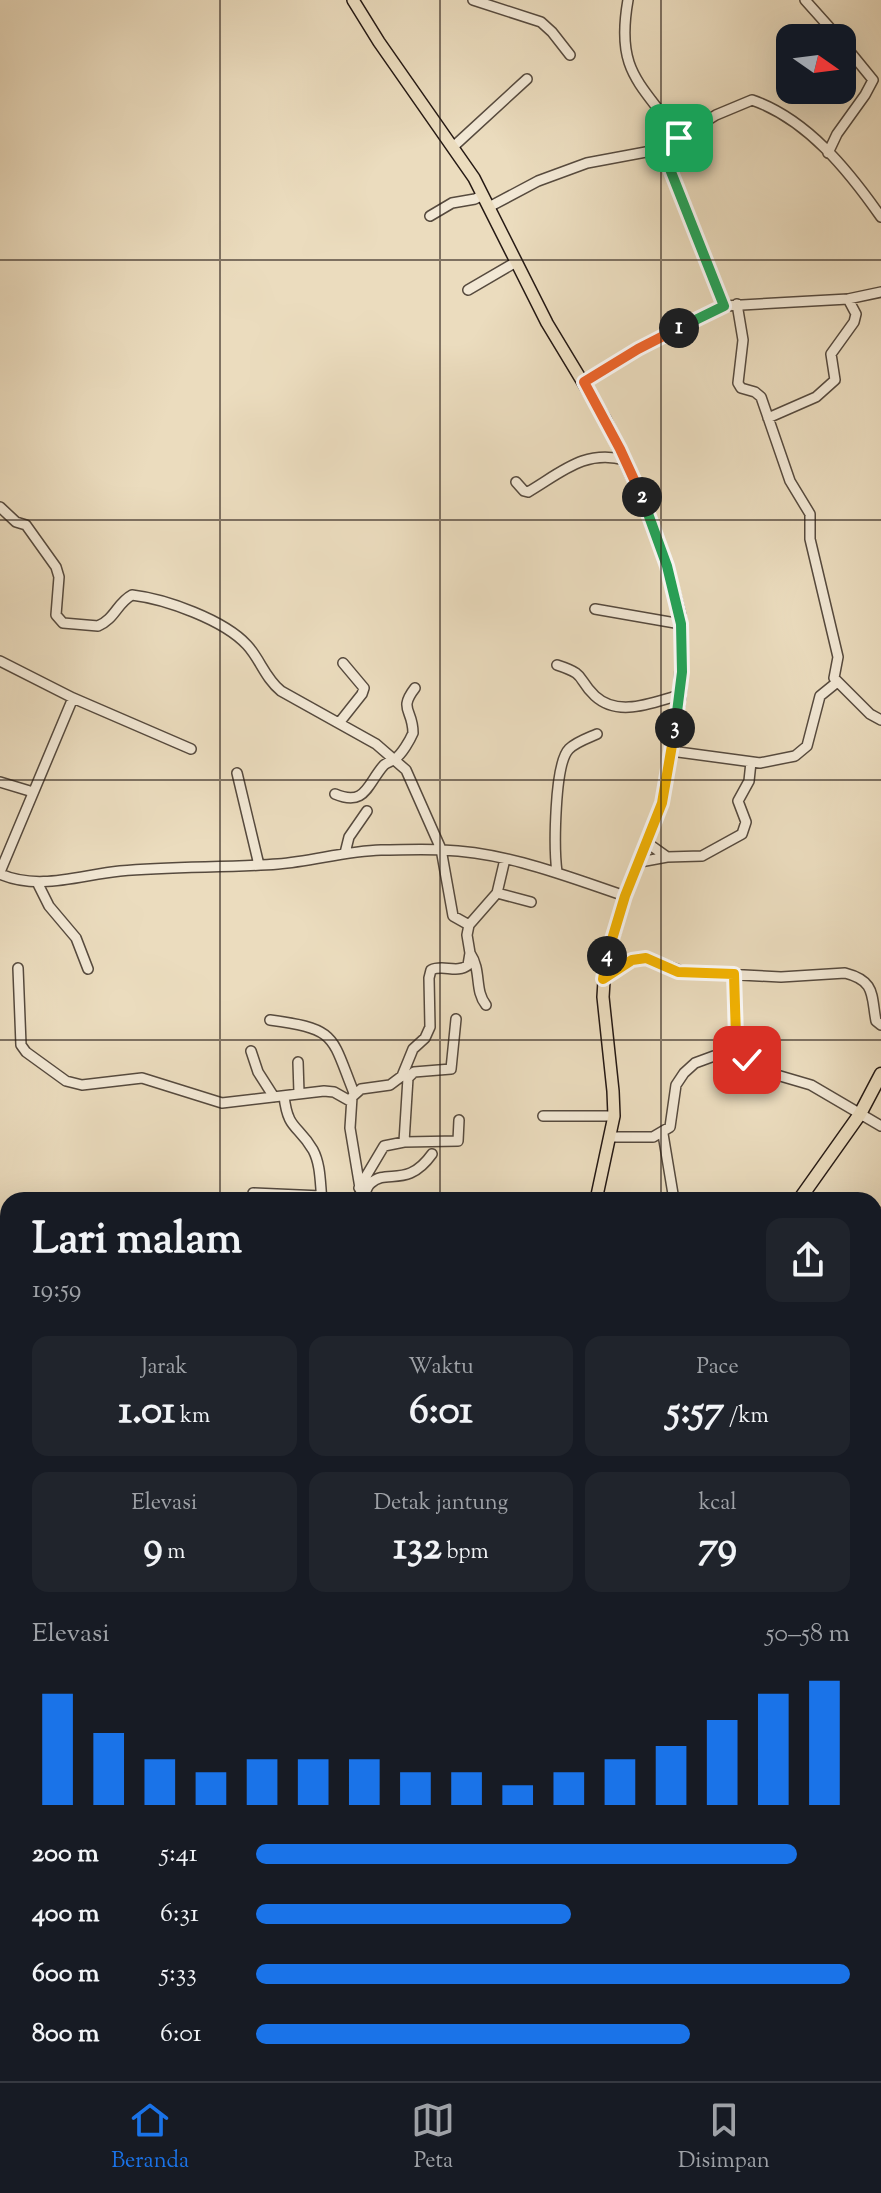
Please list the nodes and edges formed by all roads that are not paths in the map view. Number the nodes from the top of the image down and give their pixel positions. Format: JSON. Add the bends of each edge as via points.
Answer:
{"nodes":[{"id":1,"x":473,"y":0,"type":"edge"},
{"id":2,"x":628,"y":0,"type":"edge"},
{"id":3,"x":805,"y":0,"type":"edge"},
{"id":4,"x":358,"y":2,"type":"edge"},
{"id":5,"x":826,"y":24,"type":"edge"},
{"id":6,"x":570,"y":55,"type":"dead end"},
{"id":7,"x":856,"y":59,"type":"edge"},
{"id":8,"x":527,"y":79,"type":"dead end"},
{"id":9,"x":679,"y":138,"type":"junction"},
{"id":10,"x":453,"y":147,"type":"junction"},
{"id":11,"x":662,"y":149,"type":"junction"},
{"id":12,"x":828,"y":153,"type":"junction"},
{"id":13,"x":483,"y":195,"type":"junction"},
{"id":14,"x":489,"y":207,"type":"junction"},
{"id":15,"x":430,"y":216,"type":"dead end"},
{"id":16,"x":881,"y":217,"type":"edge"},
{"id":17,"x":516,"y":262,"type":"junction"},
{"id":18,"x":468,"y":290,"type":"dead end"},
{"id":19,"x":881,"y":292,"type":"edge"},
{"id":20,"x":848,"y":299,"type":"junction"},
{"id":21,"x":737,"y":304,"type":"junction"},
{"id":22,"x":724,"y":306,"type":"junction"},
{"id":23,"x":584,"y":382,"type":"junction"},
{"id":24,"x":768,"y":418,"type":"junction"},
{"id":25,"x":625,"y":460,"type":"junction"},
{"id":26,"x":516,"y":482,"type":"dead end"},
{"id":27,"x":0,"y":507,"type":"edge"},
{"id":28,"x":595,"y":609,"type":"dead end"},
{"id":29,"x":681,"y":624,"type":"junction"},
{"id":30,"x":0,"y":661,"type":"edge"},
{"id":31,"x":343,"y":663,"type":"dead end"},
{"id":32,"x":557,"y":665,"type":"dead end"},
{"id":33,"x":836,"y":683,"type":"junction"},
{"id":34,"x":415,"y":688,"type":"dead end"},
{"id":35,"x":680,"y":695,"type":"junction"},
{"id":36,"x":73,"y":698,"type":"junction"},
{"id":37,"x":881,"y":720,"type":"edge"},
{"id":38,"x":339,"y":723,"type":"junction"},
{"id":39,"x":597,"y":734,"type":"dead end"},
{"id":40,"x":191,"y":749,"type":"dead end"},
{"id":41,"x":671,"y":751,"type":"junction"},
{"id":42,"x":396,"y":759,"type":"junction"},
{"id":43,"x":751,"y":762,"type":"junction"},
{"id":44,"x":237,"y":773,"type":"dead end"},
{"id":45,"x":0,"y":782,"type":"edge"},
{"id":46,"x":33,"y":792,"type":"junction"},
{"id":47,"x":335,"y":794,"type":"dead end"},
{"id":48,"x":367,"y":811,"type":"dead end"},
{"id":49,"x":646,"y":842,"type":"junction"},
{"id":50,"x":441,"y":849,"type":"junction"},
{"id":51,"x":345,"y":853,"type":"junction"},
{"id":52,"x":667,"y":857,"type":"junction"},
{"id":53,"x":505,"y":859,"type":"junction"},
{"id":54,"x":640,"y":862,"type":"junction"},
{"id":55,"x":259,"y":865,"type":"junction"},
{"id":56,"x":557,"y":872,"type":"junction"},
{"id":57,"x":0,"y":873,"type":"edge"},
{"id":58,"x":37,"y":882,"type":"junction"},
{"id":59,"x":497,"y":893,"type":"junction"},
{"id":60,"x":625,"y":896,"type":"junction"},
{"id":61,"x":531,"y":902,"type":"dead end"},
{"id":62,"x":469,"y":925,"type":"junction"},
{"id":63,"x":470,"y":953,"type":"junction"},
{"id":64,"x":18,"y":968,"type":"dead end"},
{"id":65,"x":88,"y":969,"type":"dead end"},
{"id":66,"x":734,"y":974,"type":"junction"},
{"id":67,"x":603,"y":979,"type":"junction"},
{"id":68,"x":486,"y":1005,"type":"dead end"},
{"id":69,"x":456,"y":1019,"type":"dead end"},
{"id":70,"x":270,"y":1020,"type":"dead end"},
{"id":71,"x":881,"y":1025,"type":"edge"},
{"id":72,"x":251,"y":1051,"type":"dead end"},
{"id":73,"x":747,"y":1060,"type":"junction"},
{"id":74,"x":298,"y":1062,"type":"dead end"},
{"id":75,"x":881,"y":1074,"type":"edge"},
{"id":76,"x":299,"y":1093,"type":"junction"},
{"id":77,"x":279,"y":1096,"type":"junction"},
{"id":78,"x":352,"y":1097,"type":"junction"},
{"id":79,"x":860,"y":1114,"type":"junction"},
{"id":80,"x":543,"y":1116,"type":"dead end"},
{"id":81,"x":614,"y":1116,"type":"junction"},
{"id":82,"x":459,"y":1120,"type":"dead end"},
{"id":83,"x":881,"y":1126,"type":"edge"},
{"id":84,"x":663,"y":1134,"type":"junction"},
{"id":85,"x":610,"y":1137,"type":"junction"},
{"id":86,"x":404,"y":1142,"type":"junction"},
{"id":87,"x":432,"y":1154,"type":"dead end"},
{"id":88,"x":359,"y":1188,"type":"junction"},
{"id":89,"x":321,"y":1192,"type":"edge"},
{"id":90,"x":360,"y":1192,"type":"edge"},
{"id":91,"x":365,"y":1192,"type":"edge"},
{"id":92,"x":598,"y":1192,"type":"edge"},
{"id":93,"x":673,"y":1192,"type":"edge"},
{"id":94,"x":805,"y":1192,"type":"edge"}],
"edges":[{"from":1,"to":6,"type":"street","via":[[541,22]]},
{"from":2,"to":9,"type":"street","via":[[623,29],[626,59],[640,88]]},
{"from":3,"to":5,"type":"street"},
{"from":4,"to":10,"type":"main road","via":[[379,42]]},
{"from":7,"to":12,"type":"street","via":[[873,80]]},
{"from":8,"to":10,"type":"street"},
{"from":9,"to":11,"type":"street"},
{"from":9,"to":12,"type":"street","via":[[752,100],[790,118]]},
{"from":10,"to":13,"type":"main road"},
{"from":11,"to":14,"type":"street","via":[[587,163]]},
{"from":11,"to":22,"type":"street"},
{"from":12,"to":16,"type":"street"},
{"from":13,"to":14,"type":"main road"},
{"from":13,"to":15,"type":"street"},
{"from":14,"to":17,"type":"main road"},
{"from":17,"to":18,"type":"street"},
{"from":17,"to":23,"type":"main road"},
{"from":19,"to":20,"type":"street"},
{"from":20,"to":21,"type":"street"},
{"from":20,"to":24,"type":"street","via":[[856,314],[831,354],[835,380],[816,397]]},
{"from":21,"to":22,"type":"street"},
{"from":21,"to":24,"type":"street","via":[[743,340],[738,383],[759,394]]},
{"from":22,"to":23,"type":"street"},
{"from":23,"to":25,"type":"main road"},
{"from":24,"to":33,"type":"street","via":[[790,481],[810,514],[810,539],[838,657]]},
{"from":25,"to":26,"type":"street","via":[[591,457],[528,492]]},
{"from":25,"to":29,"type":"main road","via":[[667,566]]},
{"from":27,"to":38,"type":"street","via":[[36,537],[56,567],[56,615],[63,623],[104,624],[132,595],[175,607],[230,630],[252,651],[274,686]]},
{"from":28,"to":29,"type":"street"},
{"from":29,"to":35,"type":"main road"},
{"from":30,"to":36,"type":"street"},
{"from":31,"to":38,"type":"street","via":[[364,688]]},
{"from":32,"to":35,"type":"street","via":[[582,676],[595,695],[617,707]]},
{"from":33,"to":37,"type":"street"},
{"from":33,"to":43,"type":"street","via":[[820,696],[802,752]]},
{"from":34,"to":42,"type":"street","via":[[405,707],[413,733]]},
{"from":35,"to":41,"type":"main road"},
{"from":36,"to":40,"type":"street"},
{"from":36,"to":46,"type":"street"},
{"from":38,"to":42,"type":"street"},
{"from":39,"to":56,"type":"street","via":[[564,756],[554,839]]},
{"from":41,"to":43,"type":"street"},
{"from":41,"to":49,"type":"main road","via":[[662,803]]},
{"from":42,"to":47,"type":"street","via":[[386,762],[358,797]]},
{"from":42,"to":50,"type":"street","via":[[416,788]]},
{"from":43,"to":52,"type":"street","via":[[749,781],[738,801],[746,822],[742,834],[702,856]]},
{"from":44,"to":55,"type":"street"},
{"from":45,"to":46,"type":"street"},
{"from":46,"to":57,"type":"street"},
{"from":48,"to":51,"type":"street"},
{"from":49,"to":52,"type":"street"},
{"from":49,"to":54,"type":"main road"},
{"from":50,"to":51,"type":"street"},
{"from":50,"to":53,"type":"street"},
{"from":50,"to":62,"type":"street","via":[[453,916]]},
{"from":51,"to":55,"type":"street"},
{"from":52,"to":54,"type":"street"},
{"from":53,"to":56,"type":"street"},
{"from":53,"to":59,"type":"street"},
{"from":54,"to":60,"type":"main road"},
{"from":55,"to":58,"type":"street","via":[[163,867]]},
{"from":56,"to":60,"type":"street"},
{"from":57,"to":58,"type":"street"},
{"from":58,"to":65,"type":"street","via":[[76,938]]},
{"from":59,"to":61,"type":"street"},
{"from":59,"to":62,"type":"street"},
{"from":60,"to":67,"type":"main road"},
{"from":62,"to":63,"type":"street"},
{"from":63,"to":68,"type":"street"},
{"from":63,"to":78,"type":"street","via":[[465,968],[431,970],[428,1033],[413,1049],[399,1080],[361,1089]]},
{"from":64,"to":77,"type":"street","via":[[21,1045],[66,1081],[82,1085],[142,1078],[222,1103]]},
{"from":66,"to":67,"type":"street","via":[[678,972],[646,958],[632,960]]},
{"from":66,"to":71,"type":"street","via":[[854,976],[872,992]]},
{"from":66,"to":73,"type":"street","via":[[736,1037]]},
{"from":67,"to":81,"type":"main road"},
{"from":69,"to":86,"type":"street","via":[[451,1069],[414,1072],[408,1078]]},
{"from":70,"to":78,"type":"street","via":[[331,1038]]},
{"from":72,"to":77,"type":"street","via":[[258,1072]]},
{"from":73,"to":79,"type":"street","via":[[811,1085]]},
{"from":73,"to":84,"type":"street","via":[[714,1056],[695,1063],[676,1085],[670,1127]]},
{"from":74,"to":76,"type":"street"},
{"from":75,"to":79,"type":"highway"},
{"from":76,"to":77,"type":"street"},
{"from":76,"to":78,"type":"street"},
{"from":77,"to":89,"type":"street","via":[[289,1121],[316,1156]]},
{"from":78,"to":88,"type":"street","via":[[352,1151]]},
{"from":79,"to":83,"type":"street"},
{"from":79,"to":94,"type":"highway"},
{"from":80,"to":81,"type":"street"},
{"from":81,"to":85,"type":"main road"},
{"from":82,"to":86,"type":"street","via":[[458,1141]]},
{"from":84,"to":85,"type":"street"},
{"from":84,"to":93,"type":"street"},
{"from":85,"to":92,"type":"main road"},
{"from":86,"to":88,"type":"street","via":[[384,1146]]},
{"from":87,"to":91,"type":"street","via":[[421,1169],[373,1181]]},
{"from":88,"to":90,"type":"street"}]}
